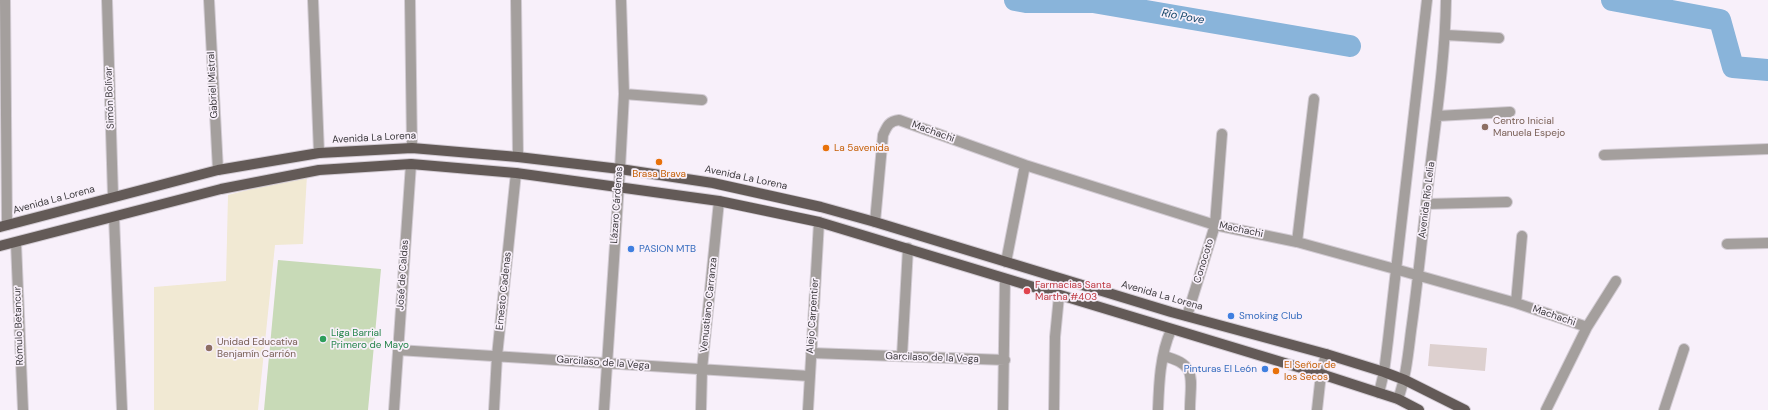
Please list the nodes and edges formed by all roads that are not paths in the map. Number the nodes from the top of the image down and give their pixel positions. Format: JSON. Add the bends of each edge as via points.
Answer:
{"nodes":[{"id":1,"x":5,"y":0,"type":"edge"},
{"id":2,"x":107,"y":0,"type":"edge"},
{"id":3,"x":209,"y":0,"type":"edge"},
{"id":4,"x":313,"y":0,"type":"edge"},
{"id":5,"x":410,"y":0,"type":"edge"},
{"id":6,"x":516,"y":0,"type":"edge"},
{"id":7,"x":621,"y":0,"type":"edge"},
{"id":8,"x":1427,"y":0,"type":"edge"},
{"id":9,"x":1446,"y":0,"type":"edge"},
{"id":10,"x":1446,"y":35,"type":"junction"},
{"id":11,"x":1499,"y":38,"type":"dead end"},
{"id":12,"x":624,"y":94,"type":"junction"},
{"id":13,"x":1314,"y":99,"type":"dead end"},
{"id":14,"x":702,"y":100,"type":"dead end"},
{"id":15,"x":1510,"y":112,"type":"dead end"},
{"id":16,"x":1437,"y":116,"type":"junction"},
{"id":17,"x":1222,"y":134,"type":"dead end"},
{"id":18,"x":412,"y":148,"type":"junction"},
{"id":19,"x":1768,"y":149,"type":"edge"},
{"id":20,"x":319,"y":153,"type":"junction"},
{"id":21,"x":1604,"y":155,"type":"dead end"},
{"id":22,"x":518,"y":156,"type":"junction"},
{"id":23,"x":411,"y":164,"type":"junction"},
{"id":24,"x":1025,"y":165,"type":"junction"},
{"id":25,"x":620,"y":169,"type":"junction"},
{"id":26,"x":218,"y":170,"type":"junction"},
{"id":27,"x":516,"y":173,"type":"junction"},
{"id":28,"x":619,"y":186,"type":"junction"},
{"id":29,"x":113,"y":196,"type":"junction"},
{"id":30,"x":719,"y":201,"type":"junction"},
{"id":31,"x":1507,"y":202,"type":"dead end"},
{"id":32,"x":1426,"y":204,"type":"junction"},
{"id":33,"x":114,"y":216,"type":"junction"},
{"id":34,"x":820,"y":222,"type":"junction"},
{"id":35,"x":875,"y":222,"type":"junction"},
{"id":36,"x":1215,"y":225,"type":"junction"},
{"id":37,"x":3,"y":226,"type":"edge"},
{"id":38,"x":1522,"y":236,"type":"dead end"},
{"id":39,"x":16,"y":242,"type":"junction"},
{"id":40,"x":1297,"y":242,"type":"junction"},
{"id":41,"x":1768,"y":243,"type":"edge"},
{"id":42,"x":1726,"y":244,"type":"dead end"},
{"id":43,"x":0,"y":246,"type":"edge"},
{"id":44,"x":908,"y":248,"type":"junction"},
{"id":45,"x":1006,"y":262,"type":"junction"},
{"id":46,"x":1395,"y":269,"type":"junction"},
{"id":47,"x":1419,"y":277,"type":"junction"},
{"id":48,"x":1005,"y":279,"type":"junction"},
{"id":49,"x":1616,"y":281,"type":"dead end"},
{"id":50,"x":1059,"y":296,"type":"junction"},
{"id":51,"x":1516,"y":303,"type":"junction"},
{"id":52,"x":1187,"y":316,"type":"junction"},
{"id":53,"x":1587,"y":327,"type":"junction"},
{"id":54,"x":1171,"y":330,"type":"junction"},
{"id":55,"x":1684,"y":349,"type":"dead end"},
{"id":56,"x":398,"y":350,"type":"junction"},
{"id":57,"x":811,"y":353,"type":"junction"},
{"id":58,"x":1326,"y":354,"type":"junction"},
{"id":59,"x":497,"y":356,"type":"junction"},
{"id":60,"x":902,"y":356,"type":"junction"},
{"id":61,"x":1163,"y":356,"type":"junction"},
{"id":62,"x":1005,"y":360,"type":"junction"},
{"id":63,"x":606,"y":364,"type":"junction"},
{"id":64,"x":702,"y":369,"type":"junction"},
{"id":65,"x":1384,"y":372,"type":"junction"},
{"id":66,"x":1321,"y":374,"type":"junction"},
{"id":67,"x":809,"y":376,"type":"junction"},
{"id":68,"x":1405,"y":380,"type":"junction"},
{"id":69,"x":1379,"y":393,"type":"junction"},
{"id":70,"x":1398,"y":399,"type":"junction"},
{"id":71,"x":1666,"y":409,"type":"edge"},
{"id":72,"x":23,"y":410,"type":"edge"},
{"id":73,"x":122,"y":410,"type":"edge"},
{"id":74,"x":394,"y":410,"type":"edge"},
{"id":75,"x":494,"y":410,"type":"edge"},
{"id":76,"x":604,"y":410,"type":"edge"},
{"id":77,"x":701,"y":410,"type":"edge"},
{"id":78,"x":808,"y":410,"type":"edge"},
{"id":79,"x":1003,"y":410,"type":"edge"},
{"id":80,"x":1054,"y":410,"type":"edge"},
{"id":81,"x":1158,"y":410,"type":"edge"},
{"id":82,"x":1190,"y":410,"type":"edge"},
{"id":83,"x":1317,"y":410,"type":"edge"},
{"id":84,"x":1419,"y":410,"type":"edge"},
{"id":85,"x":1465,"y":410,"type":"edge"},
{"id":86,"x":1546,"y":410,"type":"edge"}],
"edges":[{"from":1,"to":37,"type":"street"},
{"from":2,"to":29,"type":"street","name":"Simón Bolívar"},
{"from":3,"to":26,"type":"street","name":"Gabriel Mistral"},
{"from":4,"to":20,"type":"street"},
{"from":5,"to":18,"type":"street"},
{"from":6,"to":22,"type":"street"},
{"from":7,"to":12,"type":"street","name":"Lázaro Cárdenas"},
{"from":8,"to":46,"type":"street"},
{"from":9,"to":10,"type":"street","name":"Avenida Río Lelia"},
{"from":10,"to":11,"type":"street"},
{"from":10,"to":16,"type":"street","name":"Avenida Río Lelia"},
{"from":12,"to":14,"type":"street"},
{"from":12,"to":25,"type":"street","name":"Lázaro Cárdenas"},
{"from":13,"to":40,"type":"street"},
{"from":15,"to":16,"type":"street"},
{"from":16,"to":32,"type":"street","name":"Avenida Río Lelia"},
{"from":17,"to":36,"type":"street","name":"Conocoto"},
{"from":18,"to":20,"type":"main road","name":"Avenida La Lorena"},
{"from":18,"to":22,"type":"main road","name":"Avenida La Lorena"},
{"from":19,"to":21,"type":"street"},
{"from":20,"to":26,"type":"main road","name":"Avenida La Lorena"},
{"from":22,"to":25,"type":"main road","name":"Avenida La Lorena"},
{"from":23,"to":27,"type":"main road"},
{"from":23,"to":33,"type":"main road","via":[[319,170],[221,189]]},
{"from":23,"to":56,"type":"street","name":"José de Caldas"},
{"from":24,"to":35,"type":"street","name":"Machachi","via":[[899,120],[892,121],[887,125],[883,135]]},
{"from":24,"to":36,"type":"street","name":"Machachi"},
{"from":24,"to":45,"type":"street"},
{"from":25,"to":28,"type":"street","name":"Lázaro Cárdenas"},
{"from":25,"to":35,"type":"main road","name":"Avenida La Lorena","via":[[713,183]]},
{"from":26,"to":29,"type":"main road","name":"Avenida La Lorena"},
{"from":27,"to":28,"type":"main road"},
{"from":27,"to":59,"type":"street","name":"Ernesto Cadenas"},
{"from":28,"to":30,"type":"main road"},
{"from":28,"to":63,"type":"street","name":"Lázaro Cárdenas"},
{"from":29,"to":37,"type":"main road","name":"Avenida La Lorena"},
{"from":30,"to":34,"type":"main road"},
{"from":30,"to":64,"type":"street","name":"Venustiano Carranza"},
{"from":31,"to":32,"type":"street"},
{"from":32,"to":47,"type":"street","name":"Avenida Río Lelia"},
{"from":33,"to":39,"type":"main road"},
{"from":33,"to":73,"type":"street"},
{"from":34,"to":44,"type":"main road"},
{"from":34,"to":57,"type":"street","name":"Alejo Carpentier"},
{"from":35,"to":45,"type":"main road","name":"Avenida La Lorena"},
{"from":36,"to":40,"type":"street","name":"Machachi"},
{"from":36,"to":52,"type":"street","name":"Conocoto"},
{"from":38,"to":51,"type":"street"},
{"from":39,"to":43,"type":"main road"},
{"from":39,"to":72,"type":"street","name":"Rómulo Betancur"},
{"from":40,"to":46,"type":"street","name":"Machachi"},
{"from":41,"to":42,"type":"street"},
{"from":44,"to":48,"type":"main road"},
{"from":44,"to":60,"type":"street"},
{"from":45,"to":52,"type":"main road","name":"Avenida La Lorena"},
{"from":46,"to":47,"type":"street","name":"Machachi"},
{"from":46,"to":65,"type":"street"},
{"from":47,"to":51,"type":"street","name":"Machachi"},
{"from":47,"to":68,"type":"street","name":"Avenida Río Lelia"},
{"from":48,"to":50,"type":"main road"},
{"from":48,"to":62,"type":"street"},
{"from":49,"to":53,"type":"street"},
{"from":50,"to":54,"type":"main road"},
{"from":50,"to":80,"type":"street","via":[[1055,337]]},
{"from":51,"to":53,"type":"street","name":"Machachi"},
{"from":52,"to":58,"type":"main road","name":"Avenida La Lorena"},
{"from":53,"to":86,"type":"street"},
{"from":54,"to":61,"type":"street"},
{"from":54,"to":66,"type":"main road"},
{"from":55,"to":71,"type":"street"},
{"from":56,"to":59,"type":"street","name":"Garcilaso de la Vega"},
{"from":56,"to":74,"type":"street","name":"José de Caldas"},
{"from":57,"to":60,"type":"street","name":"Garcilaso de la Vega"},
{"from":57,"to":67,"type":"street","name":"Alejo Carpentier"},
{"from":58,"to":65,"type":"main road","name":"Avenida La Lorena"},
{"from":58,"to":66,"type":"street"},
{"from":59,"to":63,"type":"street","name":"Garcilaso de la Vega"},
{"from":59,"to":75,"type":"street","name":"Ernesto Cadenas"},
{"from":60,"to":62,"type":"street","name":"Garcilaso de la Vega"},
{"from":61,"to":81,"type":"street"},
{"from":61,"to":82,"type":"street","via":[[1185,363],[1190,372]]},
{"from":62,"to":79,"type":"street"},
{"from":63,"to":64,"type":"street","name":"Garcilaso de la Vega"},
{"from":63,"to":76,"type":"street","name":"Lázaro Cárdenas"},
{"from":64,"to":67,"type":"street","name":"Garcilaso de la Vega"},
{"from":64,"to":77,"type":"street","name":"Venustiano Carranza"},
{"from":65,"to":68,"type":"main road","name":"Avenida La Lorena"},
{"from":65,"to":69,"type":"street"},
{"from":66,"to":69,"type":"main road"},
{"from":66,"to":83,"type":"street"},
{"from":67,"to":78,"type":"street","name":"Alejo Carpentier"},
{"from":68,"to":70,"type":"street","name":"Avenida Río Lelia"},
{"from":68,"to":85,"type":"main road","name":"Avenida La Lorena"},
{"from":69,"to":70,"type":"main road"},
{"from":70,"to":84,"type":"main road"}]}
